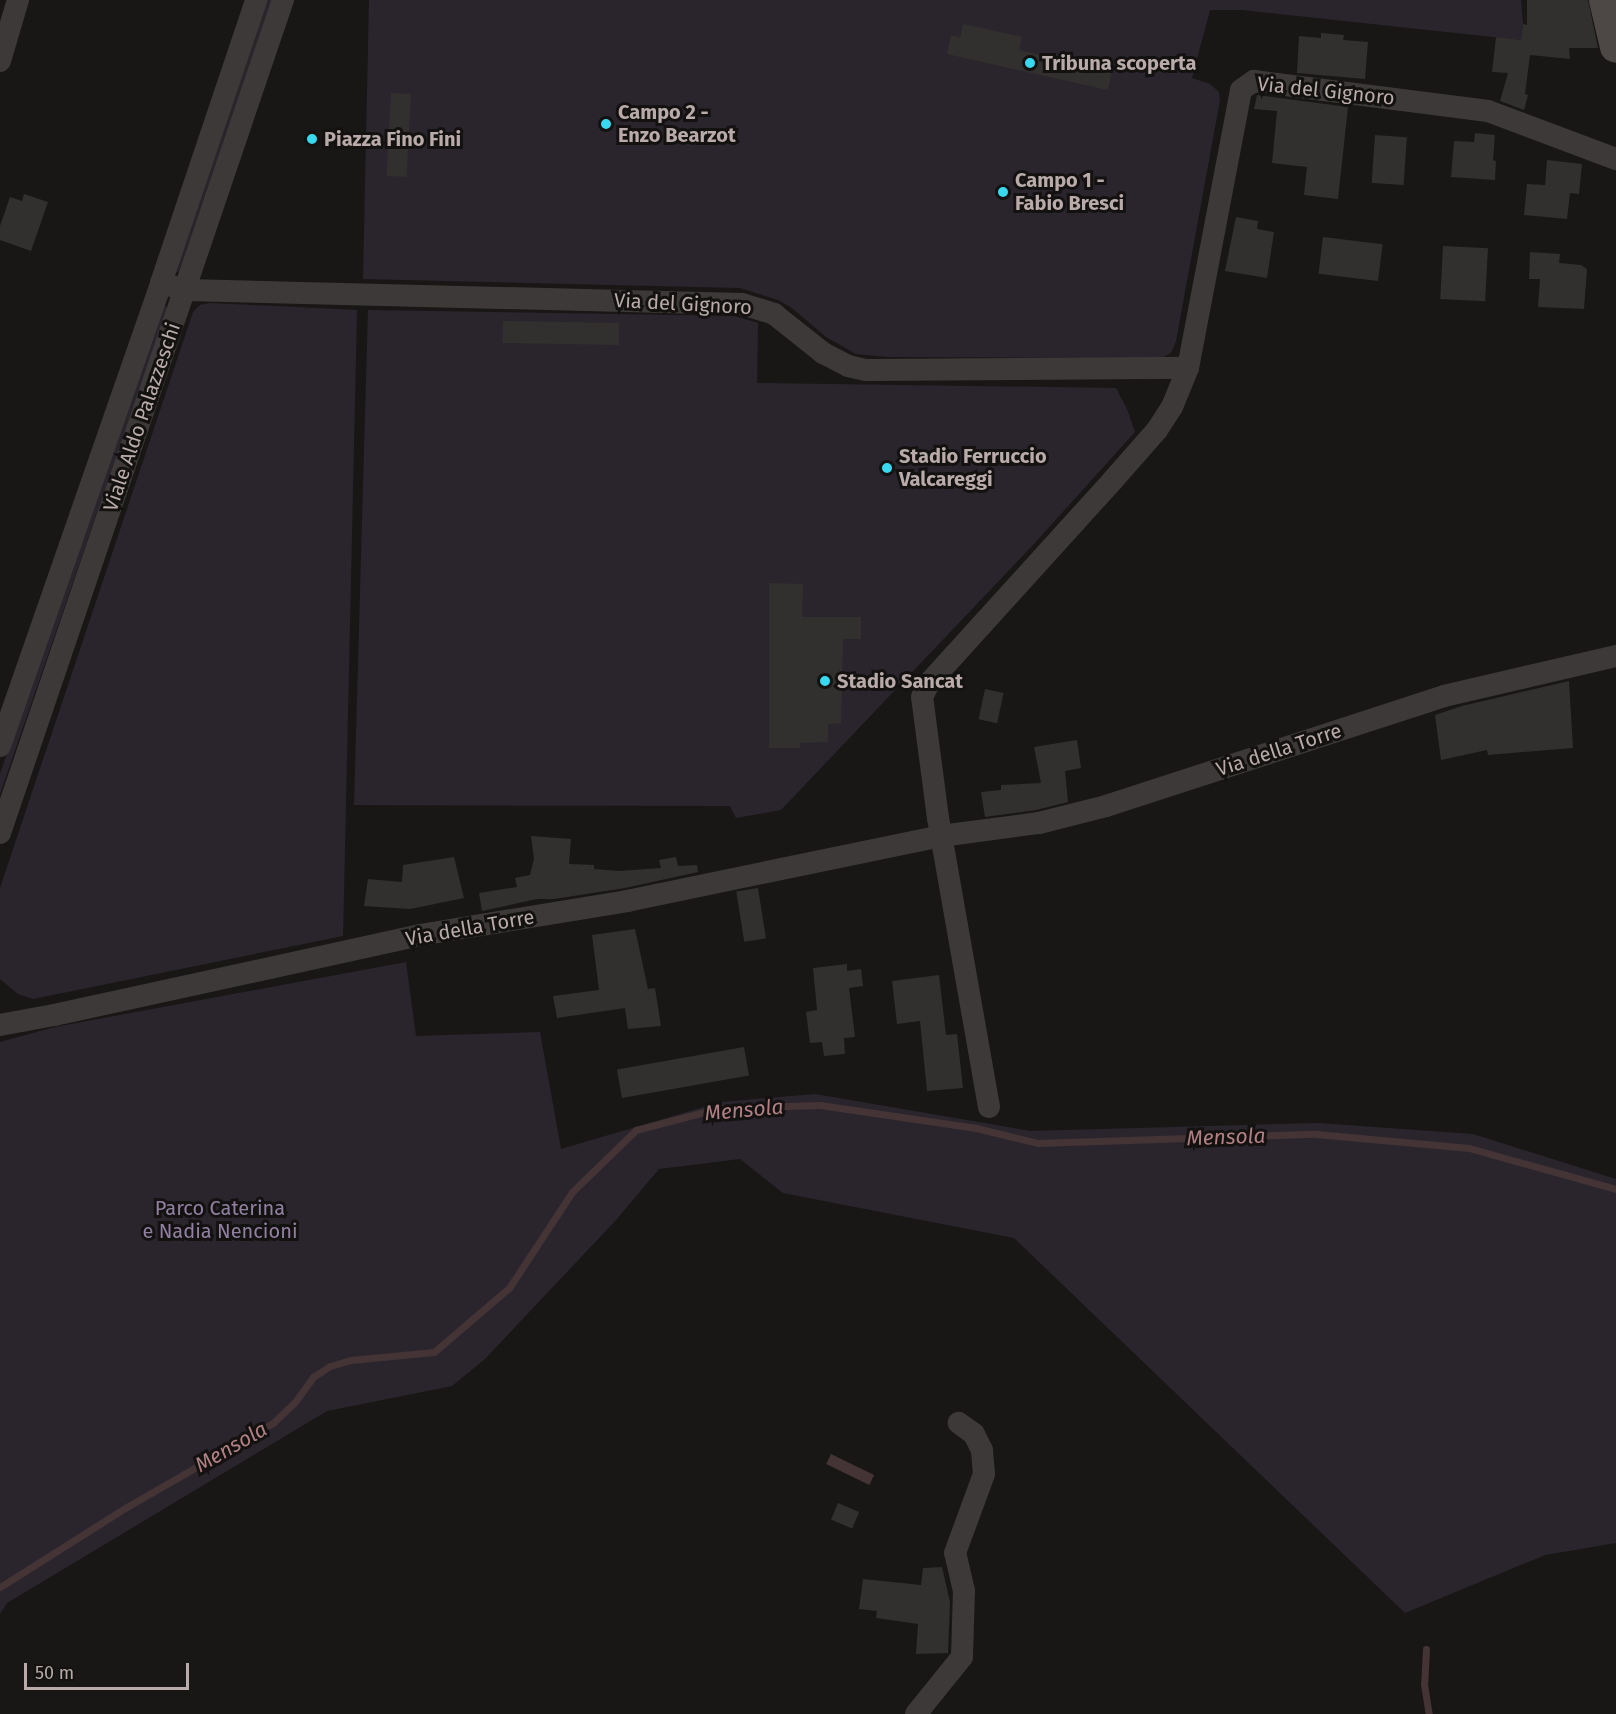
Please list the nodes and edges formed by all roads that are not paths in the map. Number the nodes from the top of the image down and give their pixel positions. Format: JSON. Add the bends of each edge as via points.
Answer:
{"nodes":[{"id":1,"x":18,"y":0,"type":"edge"},
{"id":2,"x":255,"y":0,"type":"edge"},
{"id":3,"x":283,"y":0,"type":"edge"},
{"id":4,"x":1605,"y":0,"type":"edge"},
{"id":5,"x":1616,"y":47,"type":"edge"},
{"id":6,"x":0,"y":61,"type":"edge"},
{"id":7,"x":1616,"y":159,"type":"edge"},
{"id":8,"x":161,"y":283,"type":"junction"},
{"id":9,"x":186,"y":290,"type":"junction"},
{"id":10,"x":1188,"y":368,"type":"junction"},
{"id":11,"x":1616,"y":656,"type":"edge"},
{"id":12,"x":0,"y":746,"type":"edge"},
{"id":13,"x":0,"y":833,"type":"edge"},
{"id":14,"x":941,"y":836,"type":"junction"},
{"id":15,"x":0,"y":1025,"type":"edge"},
{"id":16,"x":989,"y":1107,"type":"dead end"},
{"id":17,"x":959,"y":1423,"type":"dead end"},
{"id":18,"x":916,"y":1714,"type":"edge"}],
"edges":[{"from":1,"to":6,"type":"street"},
{"from":2,"to":8,"type":"street","name":"Viale Aldo Palazzeschi"},
{"from":3,"to":9,"type":"street","name":"Viale Aldo Palazzeschi"},
{"from":4,"to":5,"type":"street"},
{"from":7,"to":10,"type":"street","name":"Via del Gignoro","via":[[1488,111],[1356,92],[1248,83],[1240,96]]},
{"from":8,"to":9,"type":"street","name":"Via del Gignoro"},
{"from":8,"to":12,"type":"street","name":"Viale Aldo Palazzeschi"},
{"from":9,"to":10,"type":"street","name":"Via del Gignoro","via":[[742,304],[774,314],[833,359],[866,370]]},
{"from":9,"to":13,"type":"street","name":"Viale Aldo Palazzeschi"},
{"from":10,"to":14,"type":"street","name":"Via del Gignoro","via":[[1172,407],[1157,430],[925,690],[923,710]]},
{"from":11,"to":14,"type":"street","name":"Via della Torre","via":[[1444,696],[1094,809],[1039,823]]},
{"from":14,"to":15,"type":"street","name":"Via della Torre","via":[[627,901],[420,935]]},
{"from":14,"to":16,"type":"street"},
{"from":17,"to":18,"type":"street","via":[[974,1434],[982,1450],[984,1474],[955,1553],[964,1591],[962,1657]]}]}
